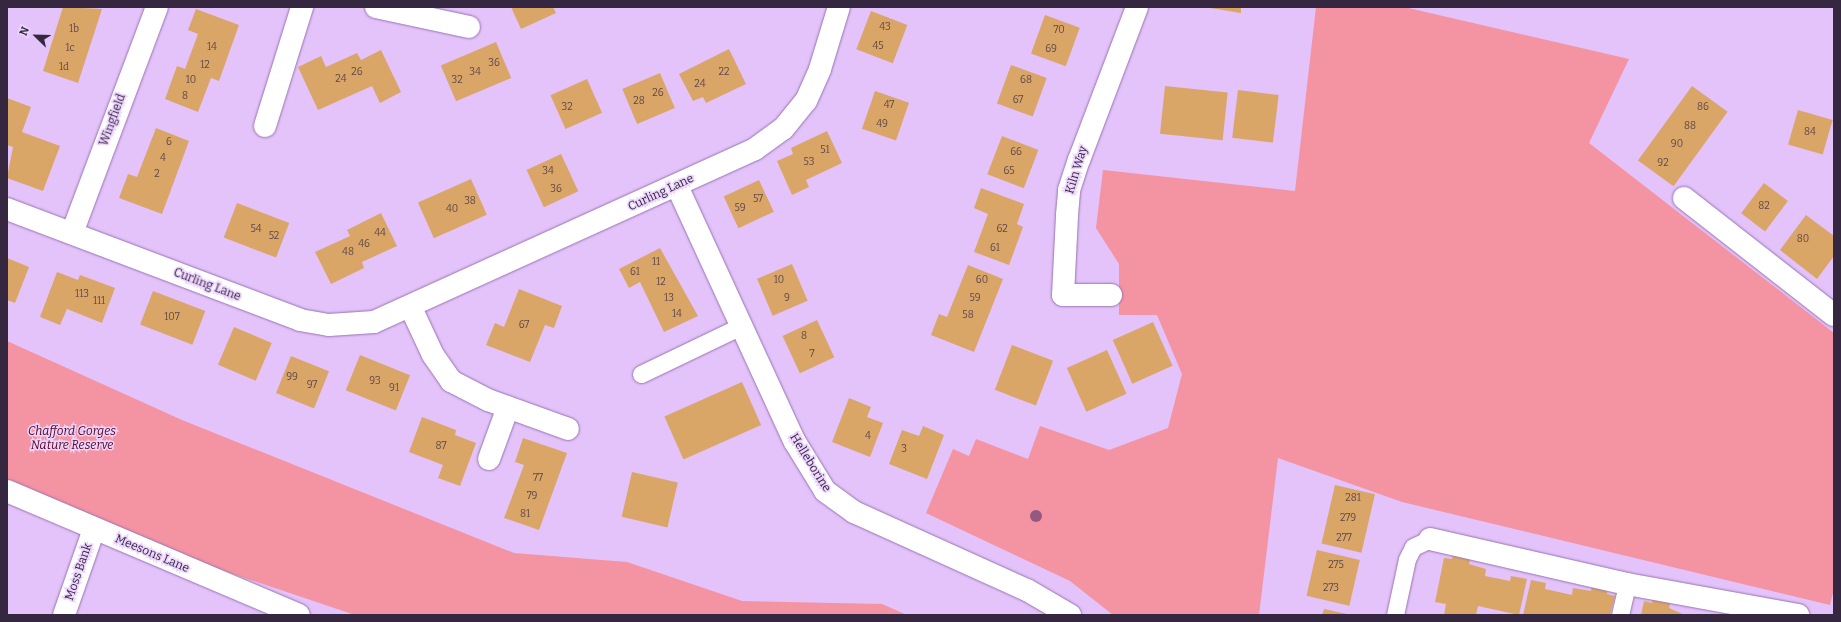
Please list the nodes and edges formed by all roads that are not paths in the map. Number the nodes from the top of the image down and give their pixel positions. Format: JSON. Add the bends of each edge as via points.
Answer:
{"nodes":[{"id":1,"x":157,"y":7,"type":"edge"},
{"id":2,"x":302,"y":7,"type":"edge"},
{"id":3,"x":376,"y":7,"type":"edge"},
{"id":4,"x":839,"y":7,"type":"edge"},
{"id":5,"x":1136,"y":7,"type":"edge"},
{"id":6,"x":416,"y":11,"type":"edge"},
{"id":7,"x":469,"y":27,"type":"dead end"},
{"id":8,"x":265,"y":126,"type":"dead end"},
{"id":9,"x":677,"y":186,"type":"junction"},
{"id":10,"x":1684,"y":198,"type":"dead end"},
{"id":11,"x":7,"y":209,"type":"edge"},
{"id":12,"x":72,"y":233,"type":"junction"},
{"id":13,"x":1111,"y":296,"type":"dead end"},
{"id":14,"x":412,"y":308,"type":"junction"},
{"id":15,"x":1834,"y":315,"type":"edge"},
{"id":16,"x":741,"y":326,"type":"junction"},
{"id":17,"x":641,"y":374,"type":"dead end"},
{"id":18,"x":508,"y":407,"type":"junction"},
{"id":19,"x":568,"y":429,"type":"dead end"},
{"id":20,"x":488,"y":459,"type":"dead end"},
{"id":21,"x":7,"y":491,"type":"edge"},
{"id":22,"x":94,"y":529,"type":"junction"},
{"id":23,"x":1430,"y":539,"type":"joint"},
{"id":24,"x":1627,"y":584,"type":"junction"},
{"id":25,"x":64,"y":615,"type":"edge"},
{"id":26,"x":299,"y":615,"type":"edge"},
{"id":27,"x":1070,"y":615,"type":"edge"},
{"id":28,"x":1395,"y":615,"type":"edge"},
{"id":29,"x":1620,"y":615,"type":"edge"},
{"id":30,"x":1798,"y":615,"type":"edge"}],
"edges":[{"from":1,"to":12,"type":"street","name":"Wingfield"},
{"from":2,"to":8,"type":"street"},
{"from":3,"to":6,"type":"street"},
{"from":4,"to":9,"type":"street","name":"Curling Lane","via":[[820,69],[806,101],[783,129],[755,149]]},
{"from":5,"to":13,"type":"street","name":"Kiln Way","via":[[1078,160],[1069,190],[1066,215],[1064,295]]},
{"from":6,"to":7,"type":"street"},
{"from":9,"to":14,"type":"street","name":"Curling Lane"},
{"from":9,"to":16,"type":"street","name":"Helleborine"},
{"from":10,"to":15,"type":"street"},
{"from":11,"to":12,"type":"street","name":"Curling Lane"},
{"from":12,"to":14,"type":"street","name":"Curling Lane","via":[[314,324],[374,322]]},
{"from":14,"to":18,"type":"street","via":[[433,355],[450,381]]},
{"from":16,"to":17,"type":"lane"},
{"from":16,"to":27,"type":"street","name":"Helleborine","via":[[795,442],[825,491],[838,503],[1027,590]]},
{"from":18,"to":19,"type":"street"},
{"from":18,"to":20,"type":"street"},
{"from":21,"to":22,"type":"street","name":"Meesons Lane"},
{"from":22,"to":25,"type":"street","name":"Moss Bank"},
{"from":22,"to":26,"type":"street","name":"Meesons Lane"},
{"from":23,"to":24,"type":"street"},
{"from":23,"to":28,"type":"lane","via":[[1413,547],[1407,559]]},
{"from":24,"to":29,"type":"lane"},
{"from":24,"to":30,"type":"street"}]}
